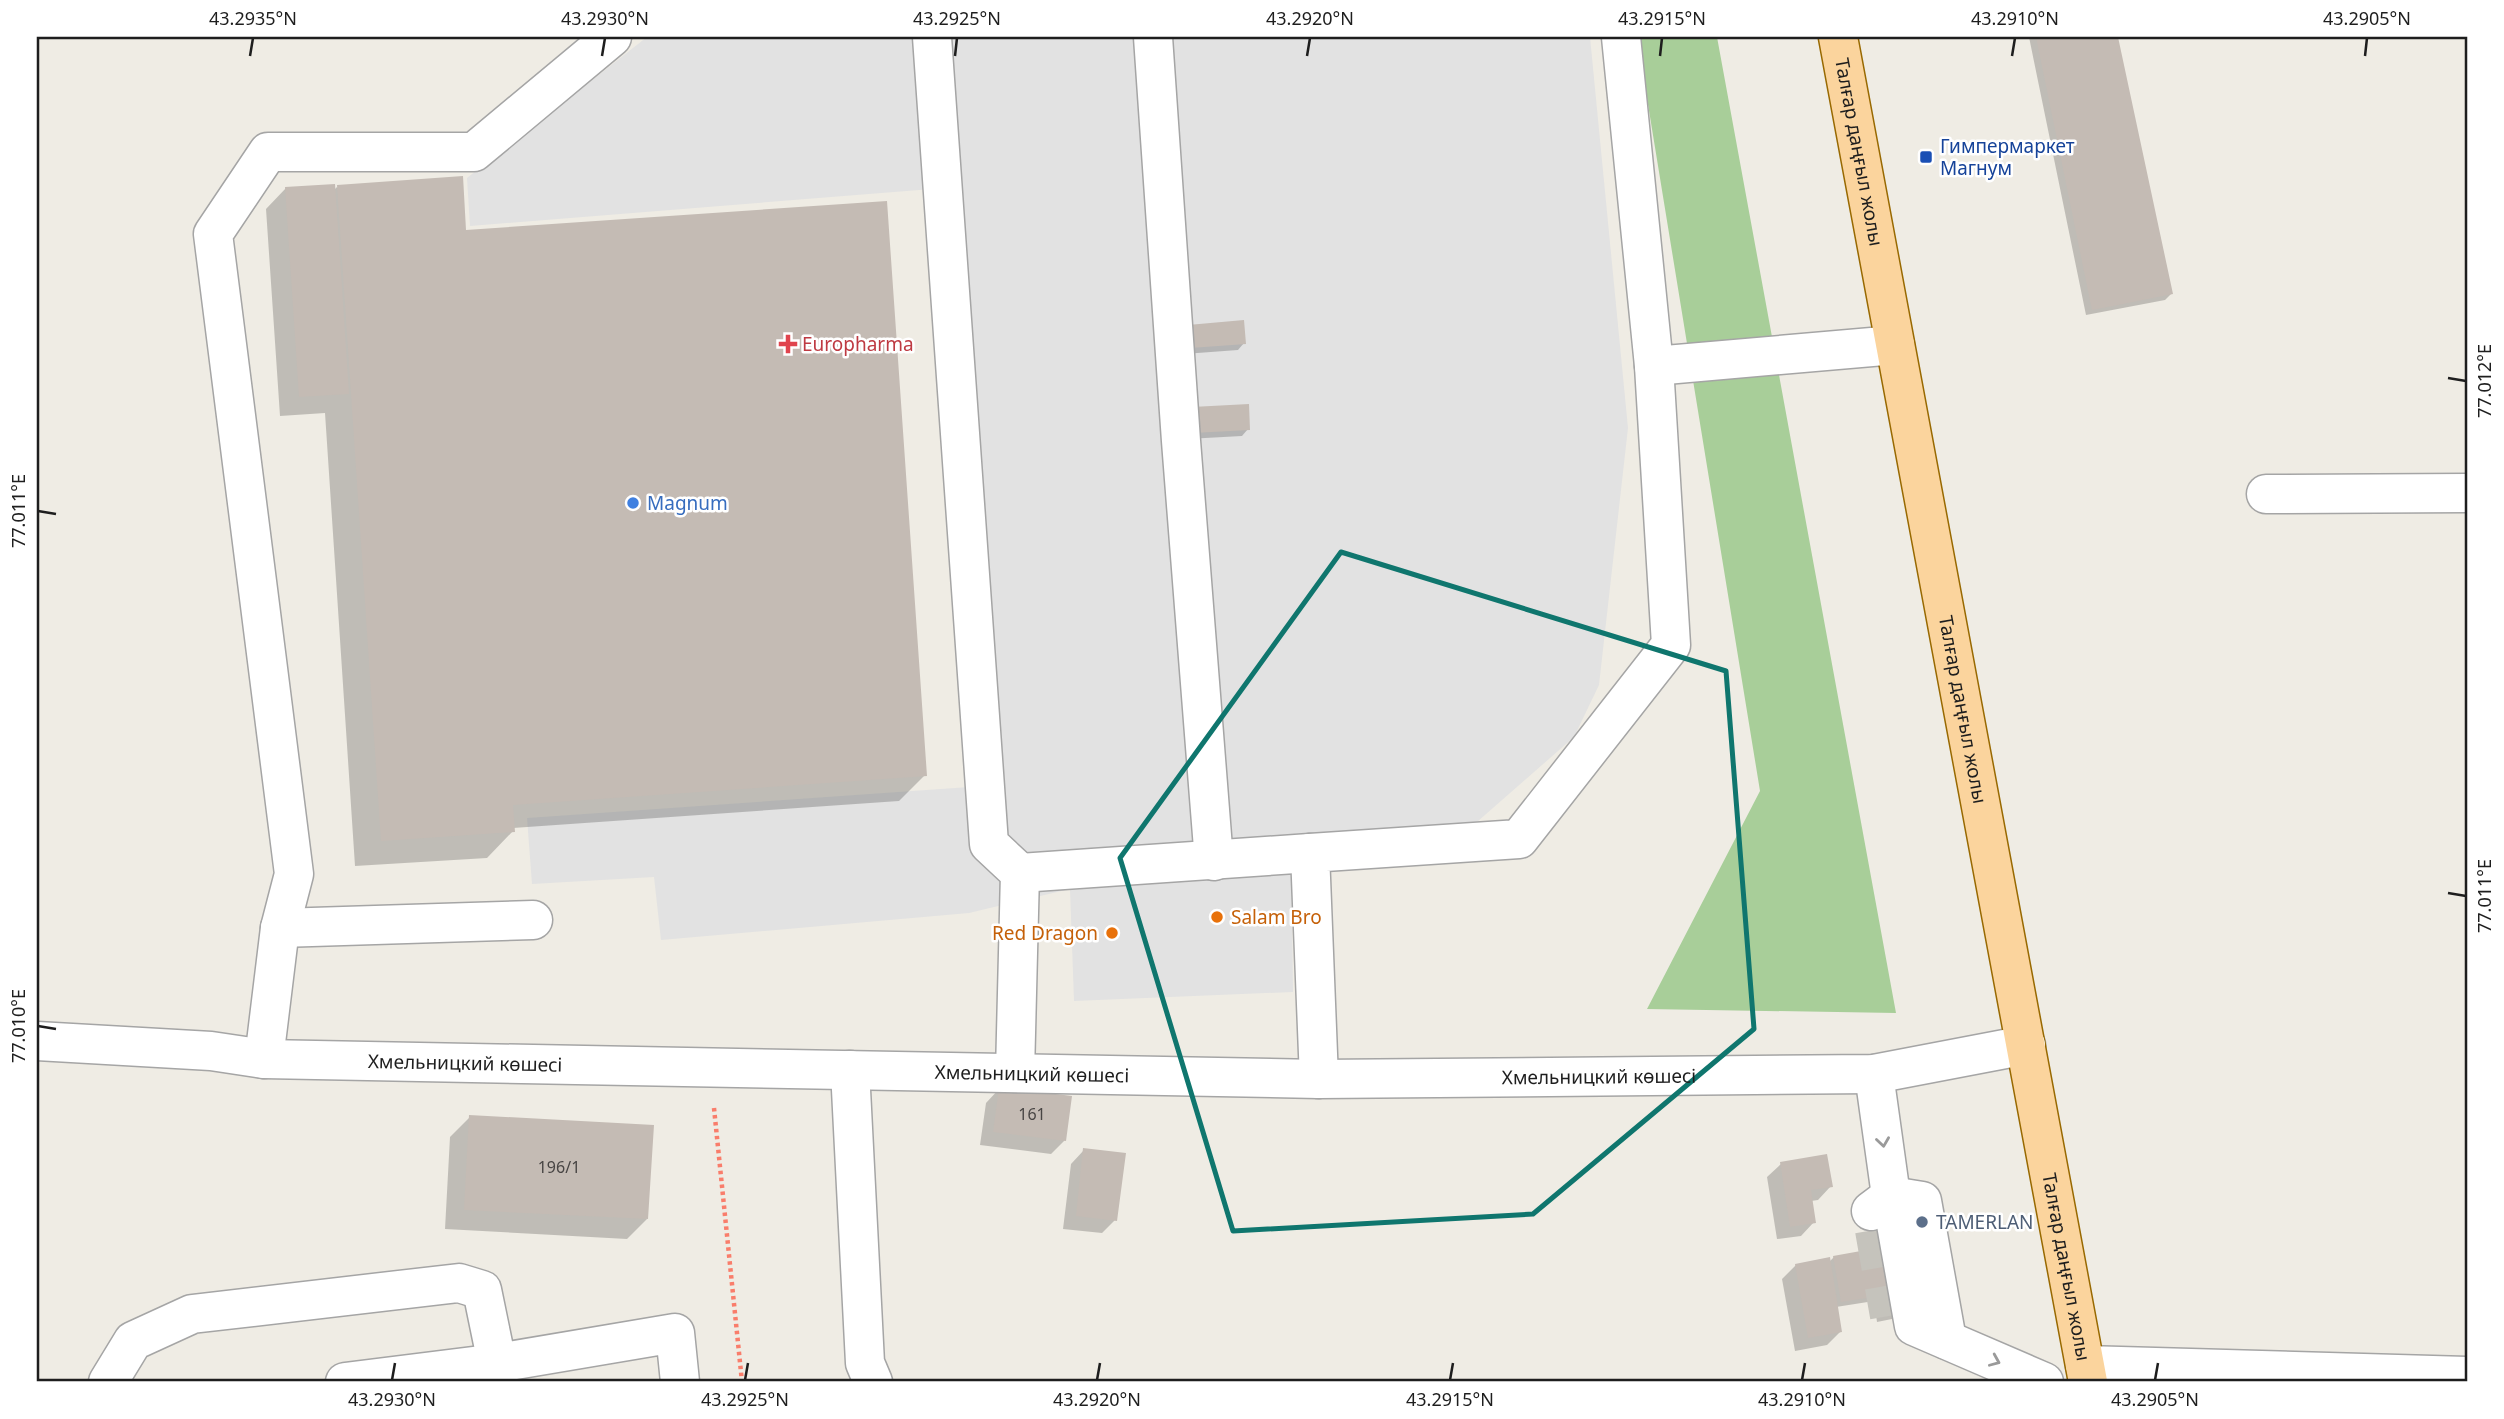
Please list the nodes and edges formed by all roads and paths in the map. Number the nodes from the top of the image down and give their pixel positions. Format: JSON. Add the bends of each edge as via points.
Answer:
{"nodes":[{"id":1,"x":612,"y":37,"type":"edge"},
{"id":2,"x":932,"y":37,"type":"edge"},
{"id":3,"x":1153,"y":37,"type":"edge"},
{"id":4,"x":1620,"y":37,"type":"edge"},
{"id":5,"x":1838,"y":37,"type":"edge"},
{"id":6,"x":1895,"y":345,"type":"junction"},
{"id":7,"x":1654,"y":366,"type":"junction"},
{"id":8,"x":2467,"y":493,"type":"edge"},
{"id":9,"x":2266,"y":494,"type":"dead end"},
{"id":10,"x":1310,"y":853,"type":"junction"},
{"id":11,"x":1214,"y":861,"type":"junction"},
{"id":12,"x":1020,"y":873,"type":"junction"},
{"id":13,"x":533,"y":920,"type":"dead end"},
{"id":14,"x":280,"y":928,"type":"junction"},
{"id":15,"x":37,"y":1041,"type":"edge"},
{"id":16,"x":2026,"y":1045,"type":"junction"},
{"id":17,"x":264,"y":1059,"type":"junction"},
{"id":18,"x":850,"y":1070,"type":"junction"},
{"id":19,"x":1015,"y":1073,"type":"junction"},
{"id":20,"x":1874,"y":1074,"type":"junction"},
{"id":21,"x":1319,"y":1079,"type":"junction"},
{"id":22,"x":712,"y":1096,"type":"dead end"},
{"id":23,"x":1891,"y":1196,"type":"junction"},
{"id":24,"x":1874,"y":1230,"type":"tunnel mouth"},
{"id":25,"x":497,"y":1363,"type":"junction"},
{"id":26,"x":2086,"y":1373,"type":"edge"},
{"id":27,"x":2467,"y":1376,"type":"edge"},
{"id":28,"x":108,"y":1382,"type":"edge"},
{"id":29,"x":345,"y":1382,"type":"edge"},
{"id":30,"x":680,"y":1382,"type":"edge"},
{"id":31,"x":742,"y":1382,"type":"edge"},
{"id":32,"x":873,"y":1382,"type":"edge"},
{"id":33,"x":2044,"y":1382,"type":"edge"}],
"edges":[{"from":1,"to":14,"type":"street","via":[[474,152],[268,152],[213,234],[294,874]]},
{"from":2,"to":12,"type":"street","via":[[989,844]]},
{"from":3,"to":11,"type":"street"},
{"from":4,"to":7,"type":"street"},
{"from":5,"to":6,"type":"main road","name":"Талғар даңғыл жолы"},
{"from":6,"to":7,"type":"street"},
{"from":6,"to":16,"type":"main road","name":"Талғар даңғыл жолы"},
{"from":7,"to":10,"type":"street","via":[[1671,645],[1519,839]]},
{"from":8,"to":9,"type":"street"},
{"from":10,"to":11,"type":"street"},
{"from":10,"to":21,"type":"street"},
{"from":11,"to":12,"type":"street"},
{"from":12,"to":19,"type":"street"},
{"from":13,"to":14,"type":"street"},
{"from":14,"to":17,"type":"street"},
{"from":15,"to":17,"type":"street","name":"Хмельницкий көшесі","via":[[211,1051]]},
{"from":16,"to":20,"type":"street","name":"Хмельницкий көшесі"},
{"from":16,"to":26,"type":"main road","name":"Талғар даңғыл жолы"},
{"from":17,"to":18,"type":"street","name":"Хмельницкий көшесі"},
{"from":18,"to":19,"type":"street","name":"Хмельницкий көшесі"},
{"from":18,"to":32,"type":"street","via":[[865,1363]]},
{"from":19,"to":21,"type":"street","name":"Хмельницкий көшесі"},
{"from":20,"to":21,"type":"street","name":"Хмельницкий көшесі"},
{"from":20,"to":23,"type":"street","one_way":true},
{"from":22,"to":31,"type":"path"},
{"from":23,"to":24,"type":"street","via":[[1871,1212]]},
{"from":23,"to":33,"type":"street","one_way":true,"via":[[1917,1327]]},
{"from":25,"to":28,"type":"street","via":[[482,1290],[459,1283],[192,1314],[133,1341]]},
{"from":25,"to":29,"type":"street"},
{"from":25,"to":30,"type":"street","via":[[675,1333]]},
{"from":26,"to":27,"type":"street"}]}
